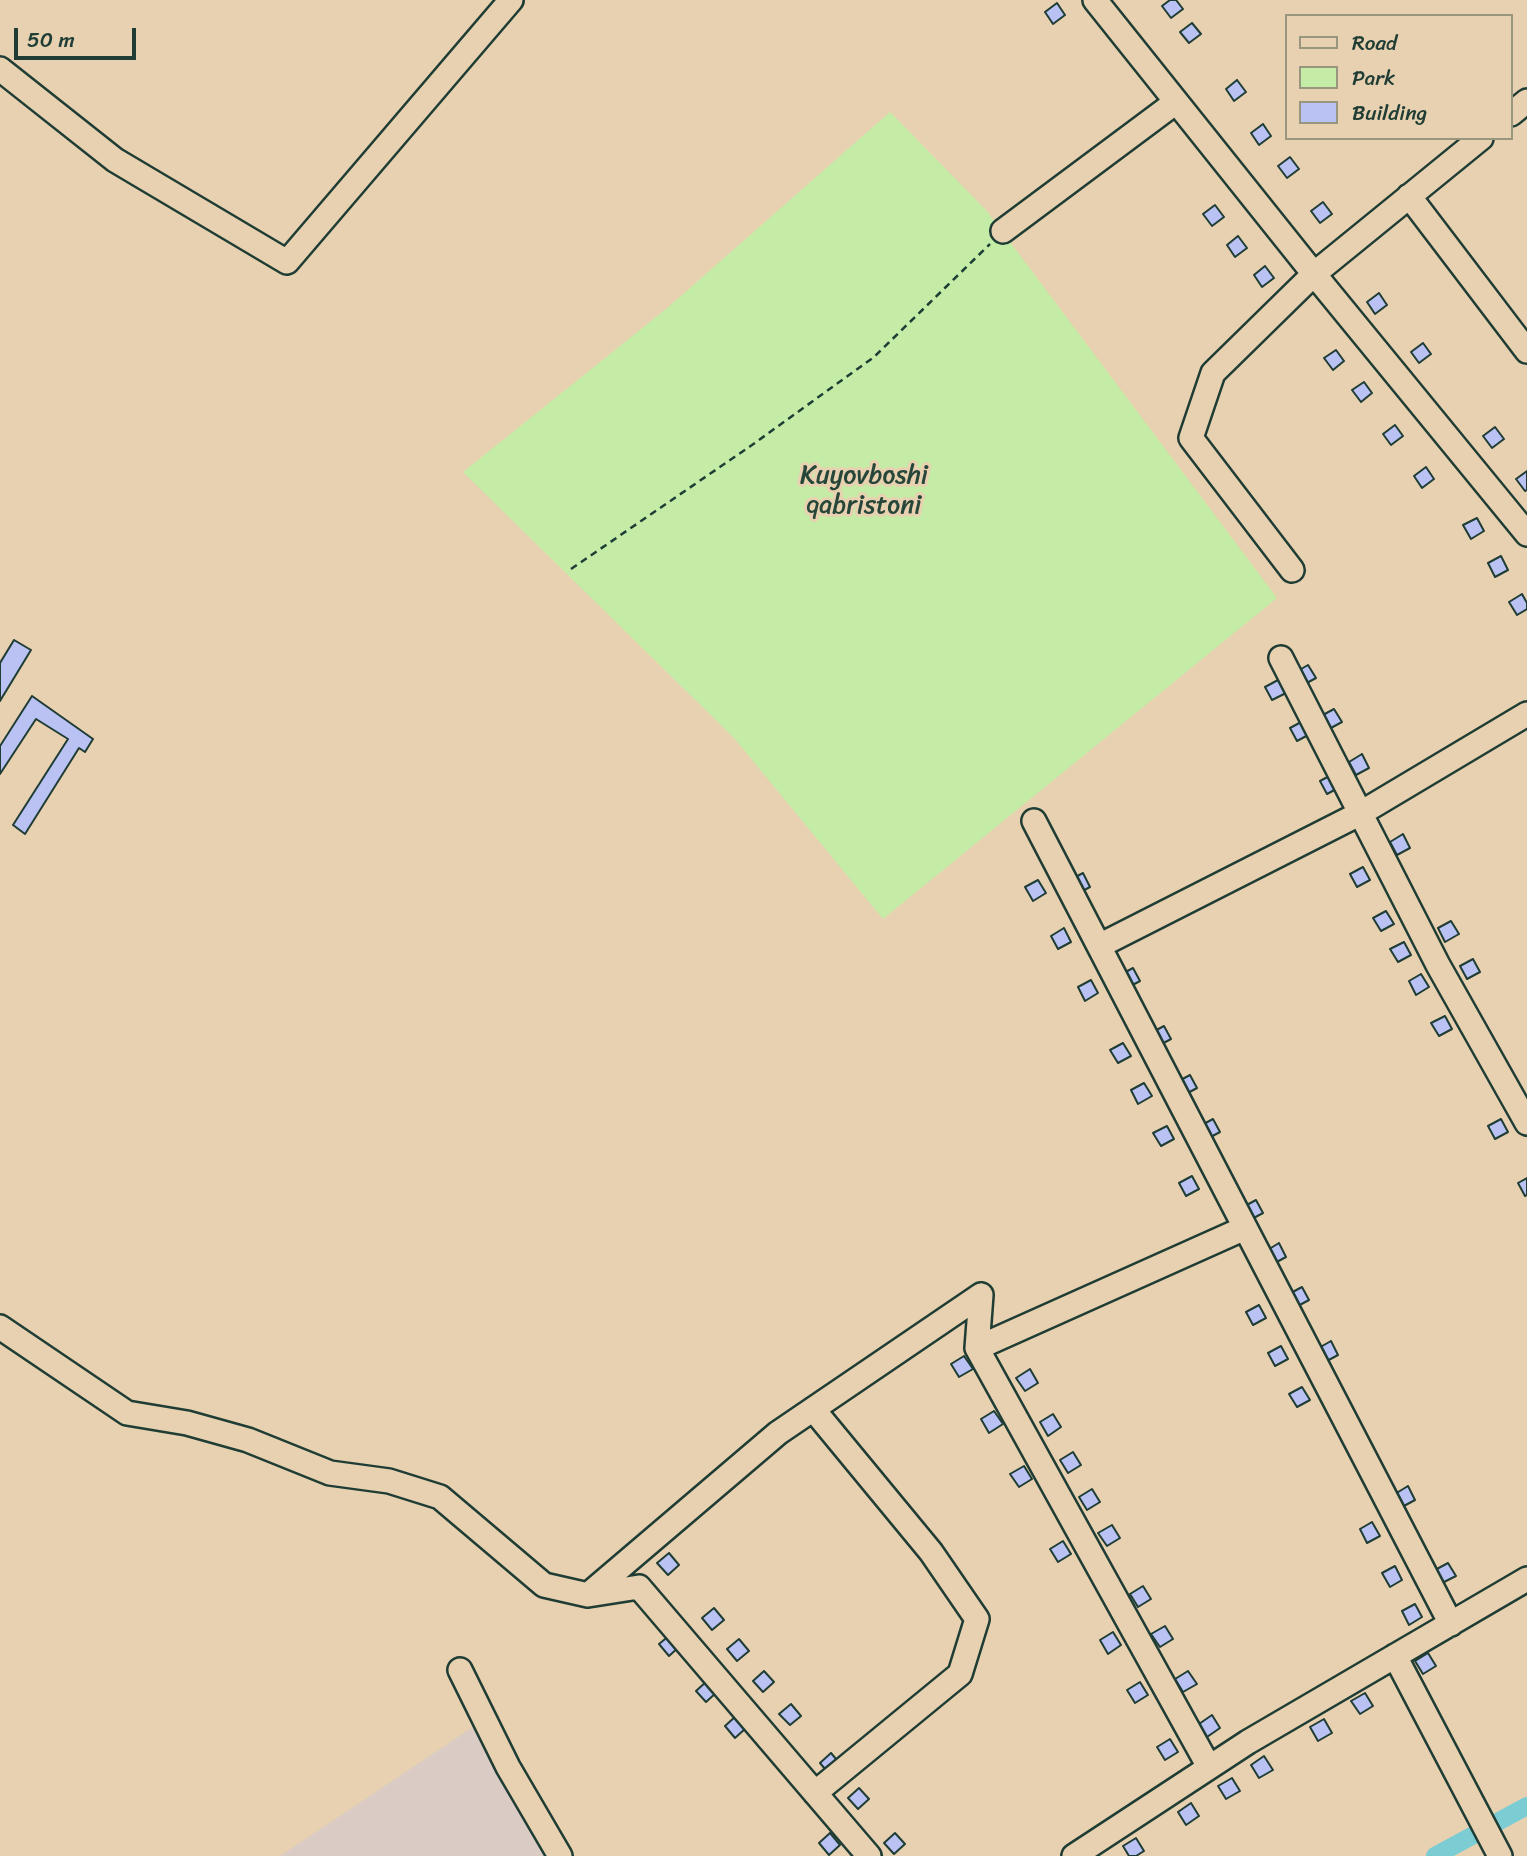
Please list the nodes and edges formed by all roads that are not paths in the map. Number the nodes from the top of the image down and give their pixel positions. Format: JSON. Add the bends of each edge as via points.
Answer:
{"nodes":[{"id":1,"x":511,"y":0,"type":"edge"},
{"id":2,"x":1095,"y":0,"type":"edge"},
{"id":3,"x":0,"y":69,"type":"edge"},
{"id":4,"x":1527,"y":101,"type":"edge"},
{"id":5,"x":1176,"y":102,"type":"junction"},
{"id":6,"x":1513,"y":112,"type":"edge"},
{"id":7,"x":1479,"y":140,"type":"edge"},
{"id":8,"x":1409,"y":196,"type":"junction"},
{"id":9,"x":1003,"y":231,"type":"road end"},
{"id":10,"x":1314,"y":274,"type":"junction"},
{"id":11,"x":1527,"y":351,"type":"edge"},
{"id":12,"x":1527,"y":534,"type":"edge"},
{"id":13,"x":1292,"y":570,"type":"dead end"},
{"id":14,"x":1281,"y":657,"type":"dead end"},
{"id":15,"x":1527,"y":714,"type":"edge"},
{"id":16,"x":1361,"y":813,"type":"junction"},
{"id":17,"x":1034,"y":821,"type":"dead end"},
{"id":18,"x":1099,"y":946,"type":"junction"},
{"id":19,"x":1527,"y":1123,"type":"edge"},
{"id":20,"x":1245,"y":1228,"type":"junction"},
{"id":21,"x":0,"y":1327,"type":"edge"},
{"id":22,"x":976,"y":1348,"type":"junction"},
{"id":23,"x":813,"y":1409,"type":"junction"},
{"id":24,"x":1527,"y":1579,"type":"edge"},
{"id":25,"x":588,"y":1595,"type":"junction"},
{"id":26,"x":1451,"y":1624,"type":"junction"},
{"id":27,"x":1395,"y":1656,"type":"junction"},
{"id":28,"x":460,"y":1670,"type":"dead end"},
{"id":29,"x":1209,"y":1767,"type":"junction"},
{"id":30,"x":815,"y":1793,"type":"junction"},
{"id":31,"x":560,"y":1856,"type":"edge"},
{"id":32,"x":869,"y":1856,"type":"edge"},
{"id":33,"x":1074,"y":1856,"type":"edge"},
{"id":34,"x":1500,"y":1856,"type":"edge"}],
"edges":[{"from":1,"to":3,"type":"street","via":[[287,262],[115,160]]},
{"from":2,"to":5,"type":"street"},
{"from":4,"to":6,"type":"street"},
{"from":5,"to":9,"type":"street"},
{"from":5,"to":10,"type":"street"},
{"from":7,"to":8,"type":"street"},
{"from":8,"to":10,"type":"street"},
{"from":8,"to":11,"type":"street"},
{"from":10,"to":12,"type":"street"},
{"from":10,"to":13,"type":"street","via":[[1213,373],[1191,439]]},
{"from":14,"to":16,"type":"street"},
{"from":15,"to":16,"type":"street"},
{"from":16,"to":18,"type":"street"},
{"from":16,"to":19,"type":"street","via":[[1438,965]]},
{"from":17,"to":18,"type":"street"},
{"from":18,"to":20,"type":"street"},
{"from":20,"to":22,"type":"street"},
{"from":20,"to":26,"type":"street"},
{"from":21,"to":25,"type":"street","via":[[127,1413],[187,1423],[248,1440],[330,1473],[389,1481],[440,1497],[544,1585]]},
{"from":22,"to":23,"type":"street","via":[[981,1295]]},
{"from":22,"to":29,"type":"street"},
{"from":23,"to":25,"type":"street","via":[[778,1433]]},
{"from":23,"to":30,"type":"street","via":[[931,1552],[977,1619],[960,1674]]},
{"from":24,"to":26,"type":"street"},
{"from":25,"to":30,"type":"street","via":[[639,1587]]},
{"from":26,"to":27,"type":"street"},
{"from":27,"to":29,"type":"street"},
{"from":27,"to":34,"type":"street"},
{"from":28,"to":31,"type":"street","via":[[508,1767]]},
{"from":29,"to":33,"type":"street"},
{"from":30,"to":32,"type":"street"}]}
